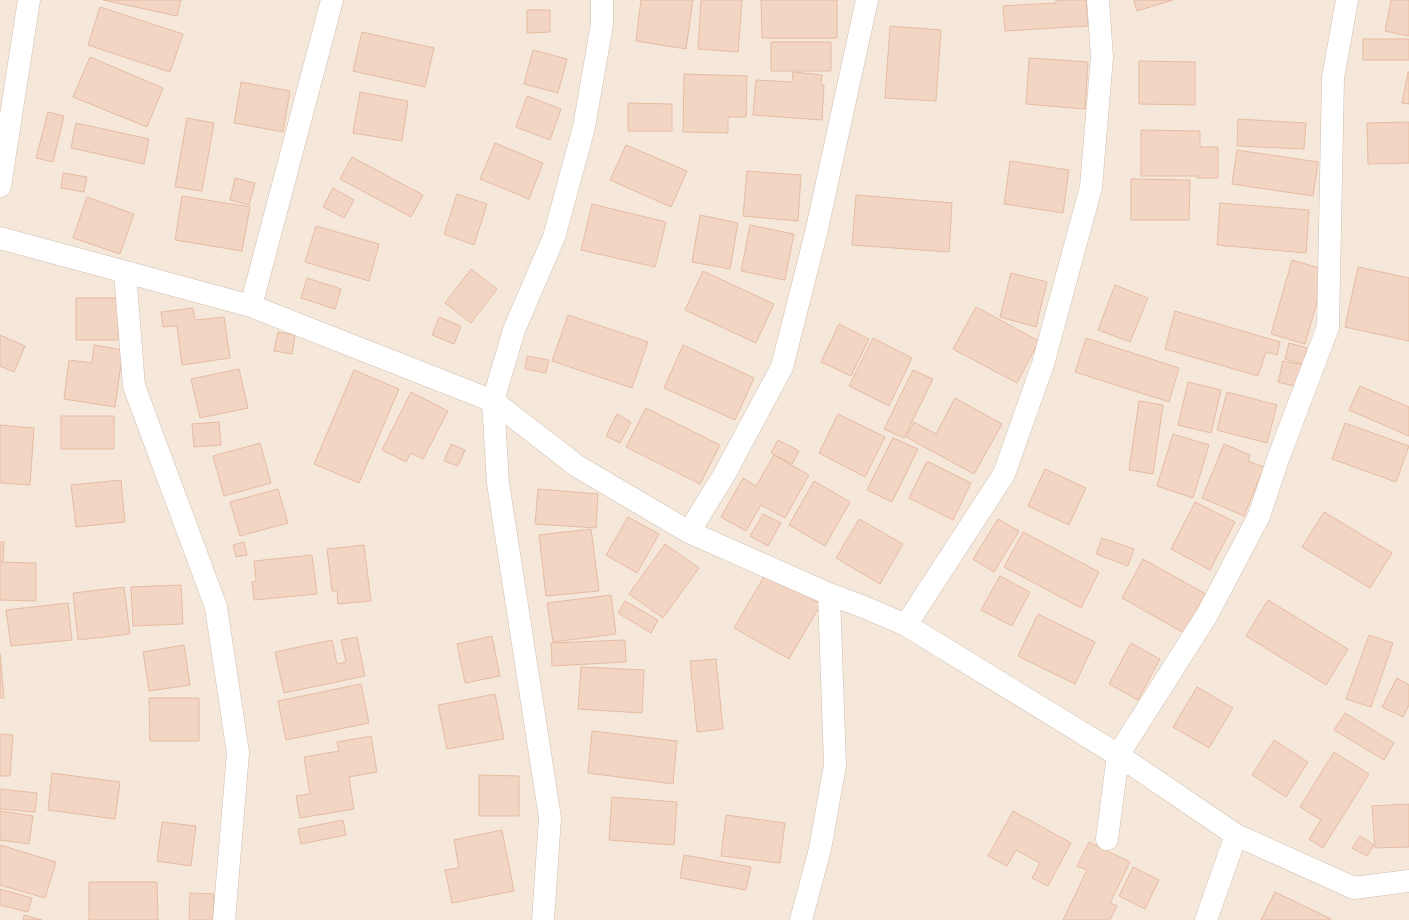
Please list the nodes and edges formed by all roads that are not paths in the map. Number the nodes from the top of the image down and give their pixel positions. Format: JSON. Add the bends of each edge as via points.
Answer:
{"nodes":[{"id":1,"x":28,"y":0,"type":"edge"},
{"id":2,"x":332,"y":0,"type":"edge"},
{"id":3,"x":602,"y":0,"type":"edge"},
{"id":4,"x":867,"y":0,"type":"edge"},
{"id":5,"x":1098,"y":0,"type":"edge"},
{"id":6,"x":1347,"y":0,"type":"edge"},
{"id":7,"x":0,"y":186,"type":"edge"},
{"id":8,"x":0,"y":238,"type":"edge"},
{"id":9,"x":125,"y":272,"type":"junction"},
{"id":10,"x":251,"y":306,"type":"junction"},
{"id":11,"x":493,"y":401,"type":"junction"},
{"id":12,"x":689,"y":532,"type":"junction"},
{"id":13,"x":828,"y":594,"type":"junction"},
{"id":14,"x":906,"y":625,"type":"junction"},
{"id":15,"x":1118,"y":755,"type":"junction"},
{"id":16,"x":1236,"y":834,"type":"junction"},
{"id":17,"x":1107,"y":839,"type":"dead end"},
{"id":18,"x":1409,"y":881,"type":"edge"},
{"id":19,"x":224,"y":920,"type":"edge"},
{"id":20,"x":543,"y":920,"type":"edge"},
{"id":21,"x":801,"y":920,"type":"edge"},
{"id":22,"x":1206,"y":920,"type":"edge"}],
"edges":[{"from":1,"to":7,"type":"street"},
{"from":2,"to":10,"type":"street"},
{"from":3,"to":11,"type":"street","via":[[602,24],[584,127],[556,229],[514,330]]},
{"from":4,"to":12,"type":"street","via":[[816,233],[782,367],[724,475]]},
{"from":5,"to":14,"type":"street","via":[[1102,57],[1090,187],[1043,364],[1004,474]]},
{"from":6,"to":15,"type":"street","via":[[1333,78],[1328,327],[1259,516],[1207,615]]},
{"from":8,"to":9,"type":"street"},
{"from":9,"to":10,"type":"street"},
{"from":9,"to":19,"type":"street","via":[[134,386],[218,615],[238,753]]},
{"from":10,"to":11,"type":"street"},
{"from":11,"to":12,"type":"street","via":[[577,466]]},
{"from":11,"to":20,"type":"street","via":[[498,483],[550,818]]},
{"from":12,"to":13,"type":"street"},
{"from":13,"to":14,"type":"street"},
{"from":13,"to":21,"type":"street","via":[[835,765],[820,849]]},
{"from":14,"to":15,"type":"street"},
{"from":15,"to":16,"type":"street"},
{"from":15,"to":17,"type":"street"},
{"from":16,"to":18,"type":"street","via":[[1354,888]]},
{"from":16,"to":22,"type":"street"}]}
